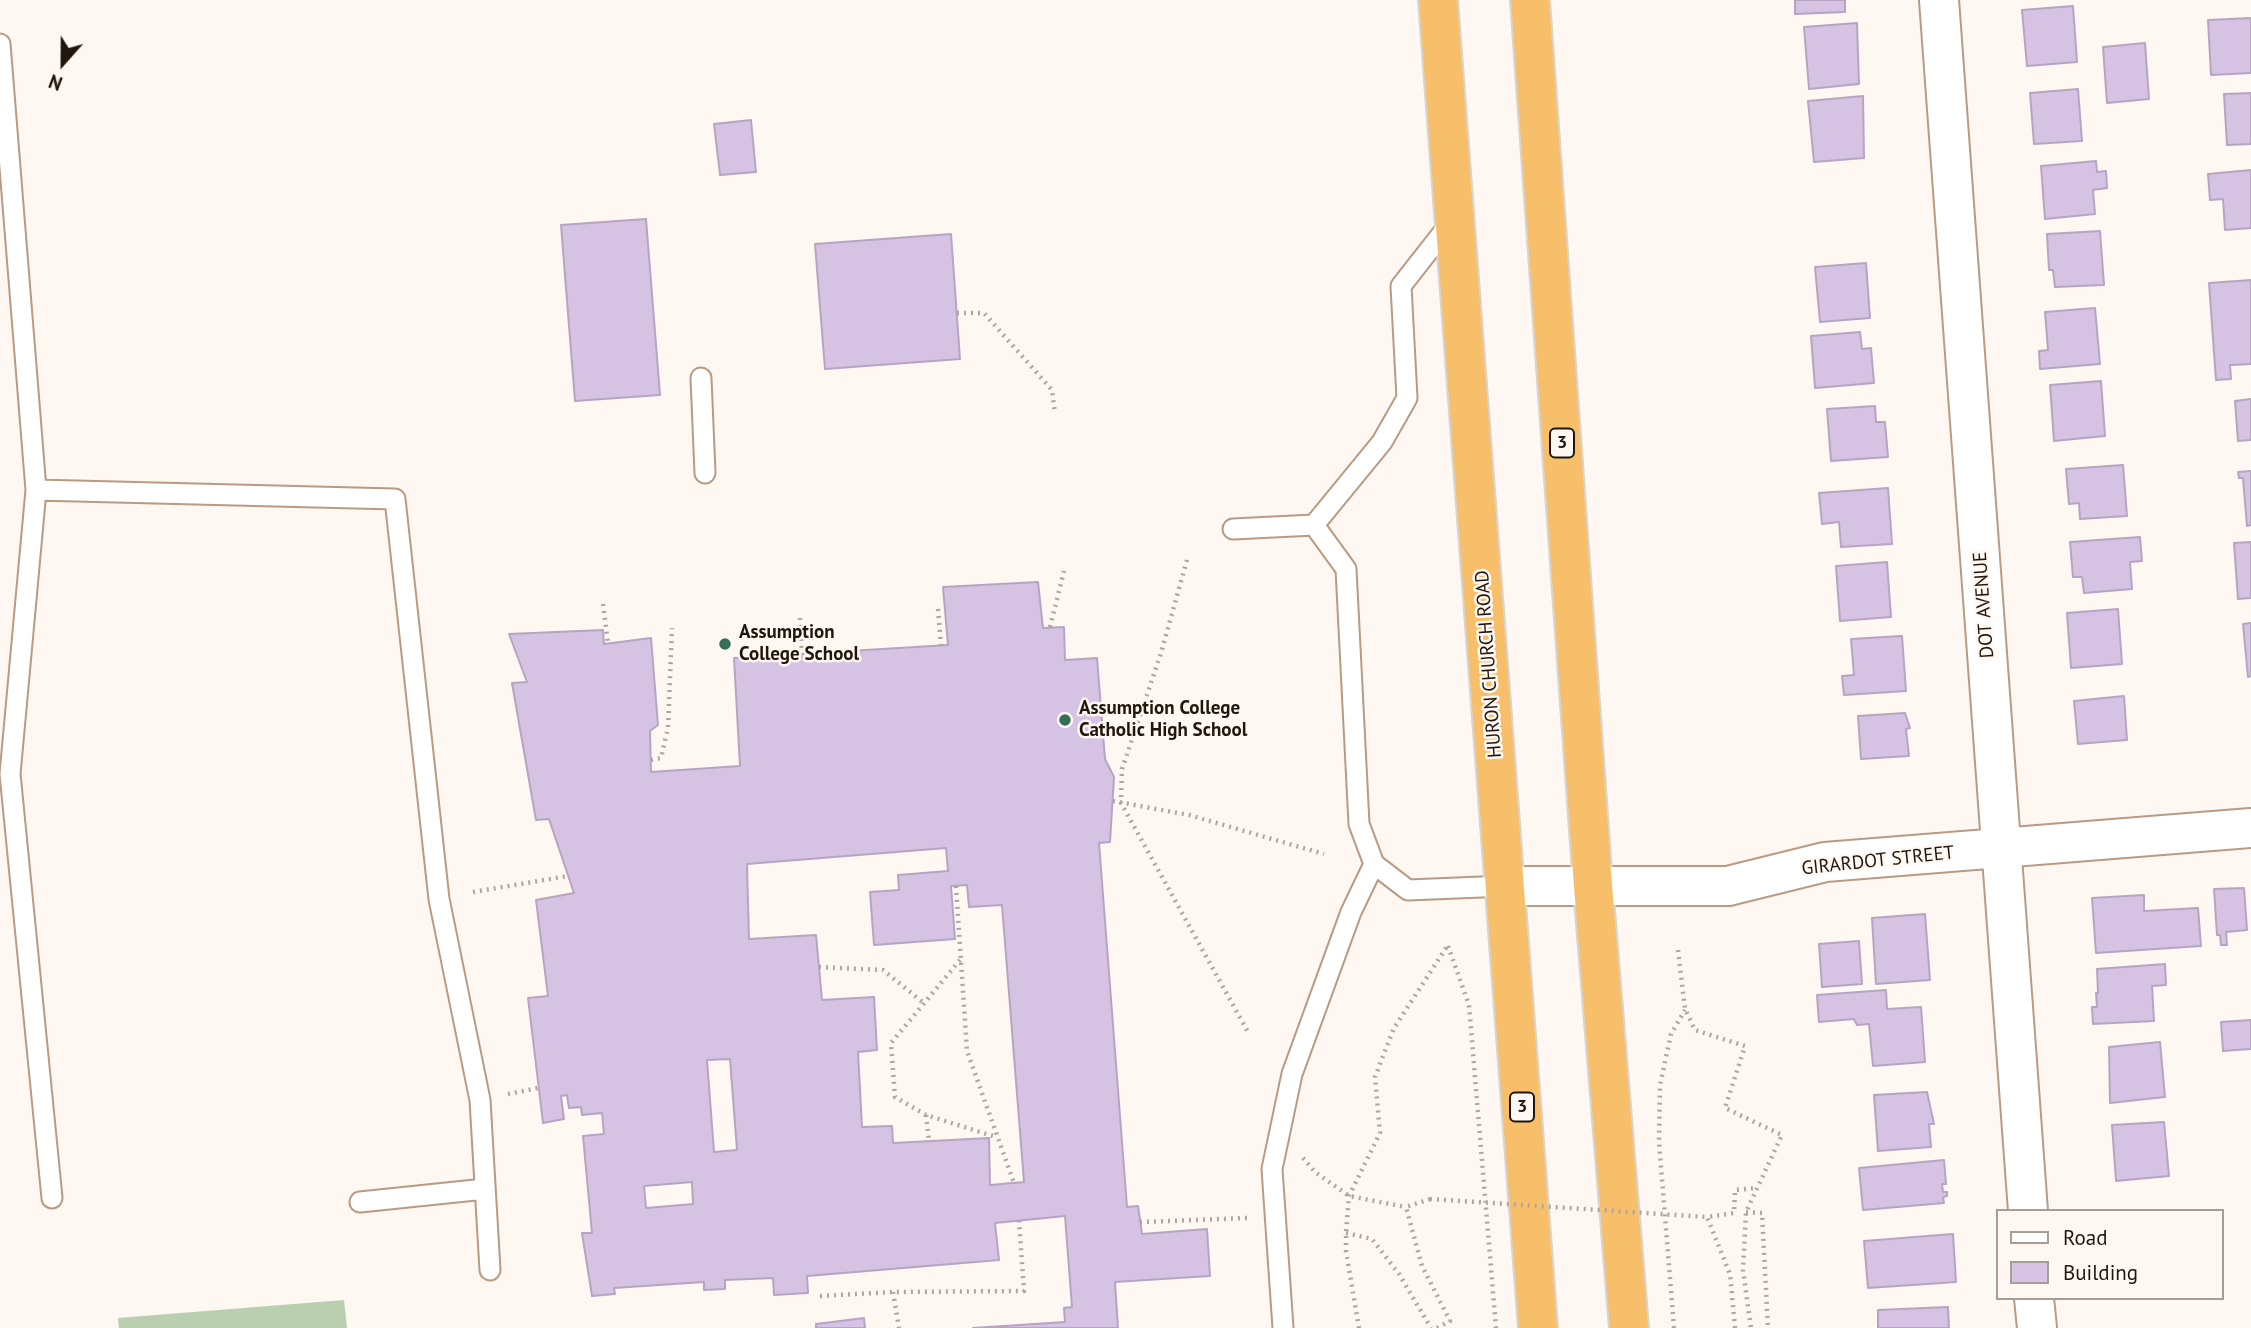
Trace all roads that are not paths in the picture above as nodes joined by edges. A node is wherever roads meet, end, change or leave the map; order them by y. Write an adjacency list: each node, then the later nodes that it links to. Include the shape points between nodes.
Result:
1 (1438, 0): 5 (highway, HURON CHURCH ROAD / 3)
2 (1530, 0): 15 (highway, 3)
3 (1939, 0): 12 (street, DOT AVENUE)
4 (0, 44): 8 (lane)
5 (1454, 218): 9 (lane, via 1401,286 1407,398 1382,442); 14 (highway, HURON CHURCH ROAD / 3)
6 (701, 377): 7 (lane)
7 (705, 473)
8 (36, 490): 16 (lane, via 395,499 439,899 480,1100); 17 (lane, via 10,774)
9 (1314, 525): 10 (lane); 13 (lane, via 1346,569 1359,824)
10 (1233, 529)
11 (2251, 828): 12 (street, GIRARDOT STREET)
12 (2003, 848): 15 (street, GIRARDOT STREET, via 1825,862 1728,886); 19 (street, DOT AVENUE)
13 (1374, 864): 14 (lane, via 1408,890); 22 (lane, via 1351,912 1292,1074 1272,1168)
14 (1506, 886): 15 (street, GIRARDOT STREET); 23 (highway, HURON CHURCH ROAD / 3)
15 (1593, 886): 24 (highway, 3)
16 (485, 1189): 18 (lane); 20 (lane)
17 (52, 1198)
18 (360, 1202)
19 (2028, 1209)
20 (490, 1270)
21 (2035, 1300): 25 (street)
22 (1283, 1328)
23 (1538, 1328)
24 (1629, 1328)
25 (2037, 1328)

